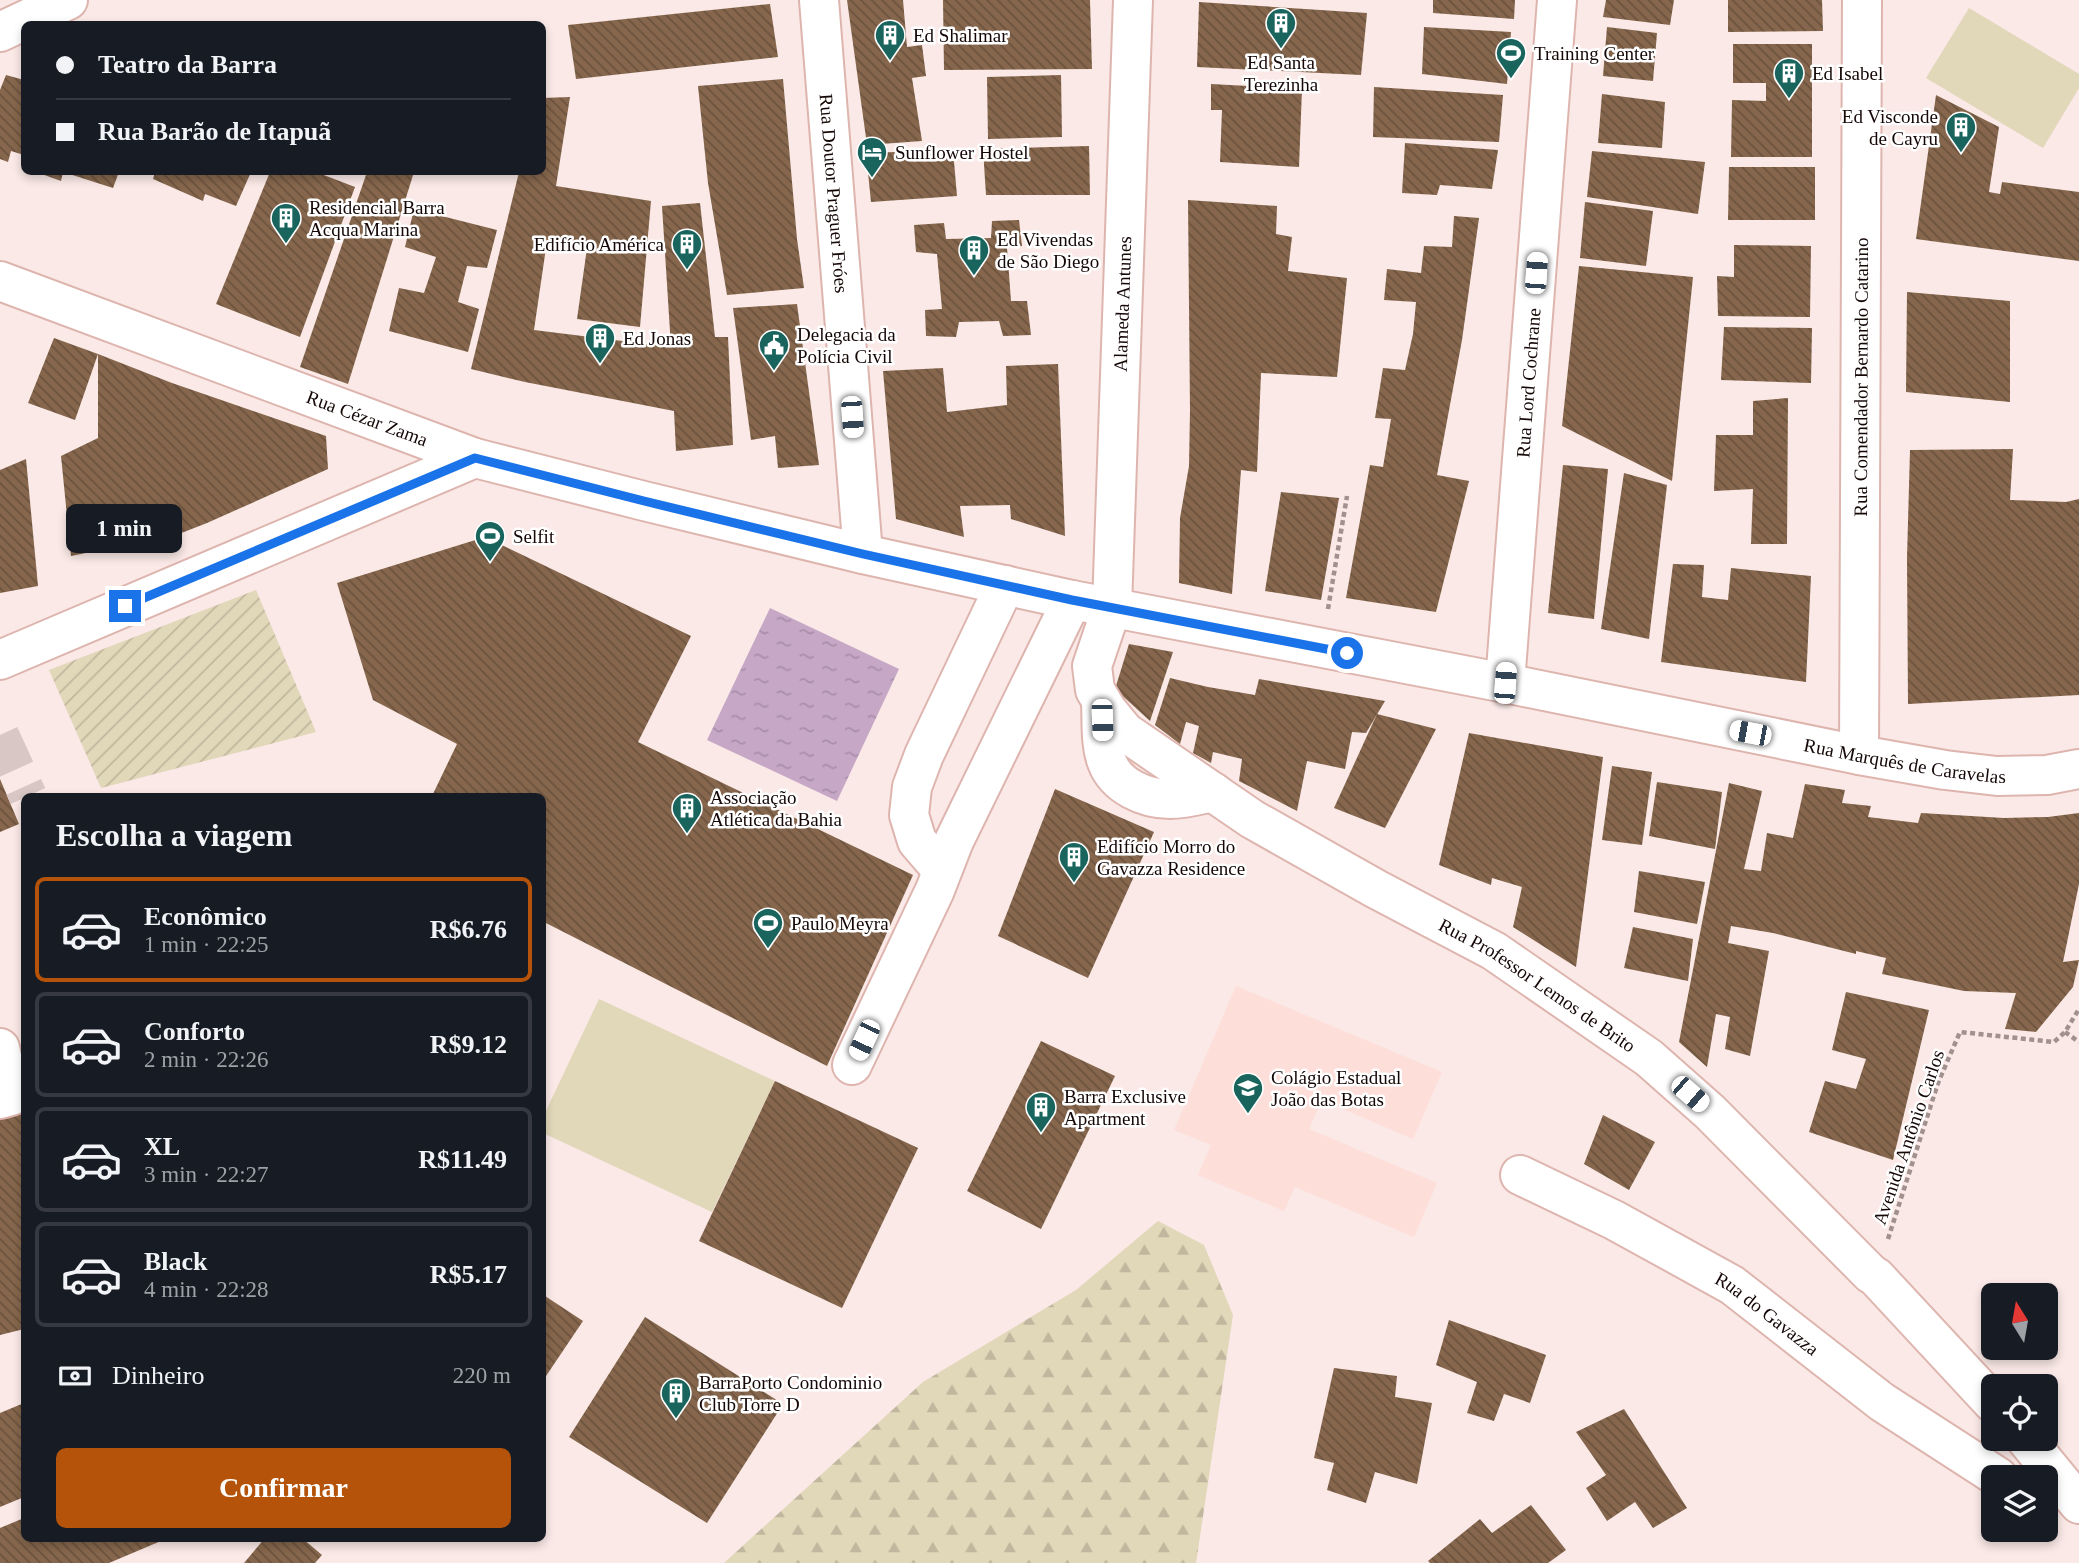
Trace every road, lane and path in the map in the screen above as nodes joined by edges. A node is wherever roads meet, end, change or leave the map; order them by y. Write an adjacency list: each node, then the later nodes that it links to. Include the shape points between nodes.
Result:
1 (68, 0): 6 (street)
2 (820, 0): 12 (street, Rua Doutor Praguer Fróes)
3 (1133, 0): 15 (street, Alameda Antunes)
4 (1557, 0): 18 (street, Rua Lord Cochrane)
5 (1862, 0): 19 (street, Rua Comendador Bernardo Catarino)
6 (23, 21)
7 (21, 22): 8 (street)
8 (0, 32)
9 (0, 281): 10 (street, Rua Cézar Zama)
10 (475, 458): 12 (street, Rua Cézar Zama); 17 (street)
11 (1347, 496): 16 (path)
12 (863, 554): 13 (street, Rua Cézar Zama)
13 (1005, 585): 14 (street, Rua Cézar Zama); 21 (street, via 912,787 909,815 916,841)
14 (1072, 600): 15 (street, Rua Cézar Zama); 21 (street)
15 (1112, 607): 16 (street, Rua Marquês de Caravelas); 29 (street, Rua Professor Lemos de Brito, via 1093,666 1095,690 1125,732 1264,825 1493,951 1649,1058)
16 (1321, 648): 18 (street, Rua Marquês de Caravelas)
17 (0, 660)
18 (1505, 683): 19 (street, Rua Marquês de Caravelas)
19 (1859, 755): 20 (street, Rua Marquês de Caravelas, via 1997,776)
20 (2079, 769)
21 (942, 870): 26 (street)
22 (2079, 1009): 23 (path)
23 (2065, 1032): 24 (path); 29 (path, Avenida Antônio Carlos, via 2054,1042 1960,1032 1938,1083)
24 (2079, 1042)
25 (0, 1048): 27 (street, via 11,1096)
26 (852, 1065)
27 (0, 1099)
28 (1520, 1175): 32 (street, Rua do Gavazza, via 1732,1285 1882,1402)
29 (1876, 1277): 30 (street, Rua Professor Lemos de Brito)
30 (1981, 1390)
31 (2036, 1451): 33 (street)
32 (1981, 1466)
33 (2079, 1504)
34 (2058, 1513): 35 (street)
35 (2079, 1525)

